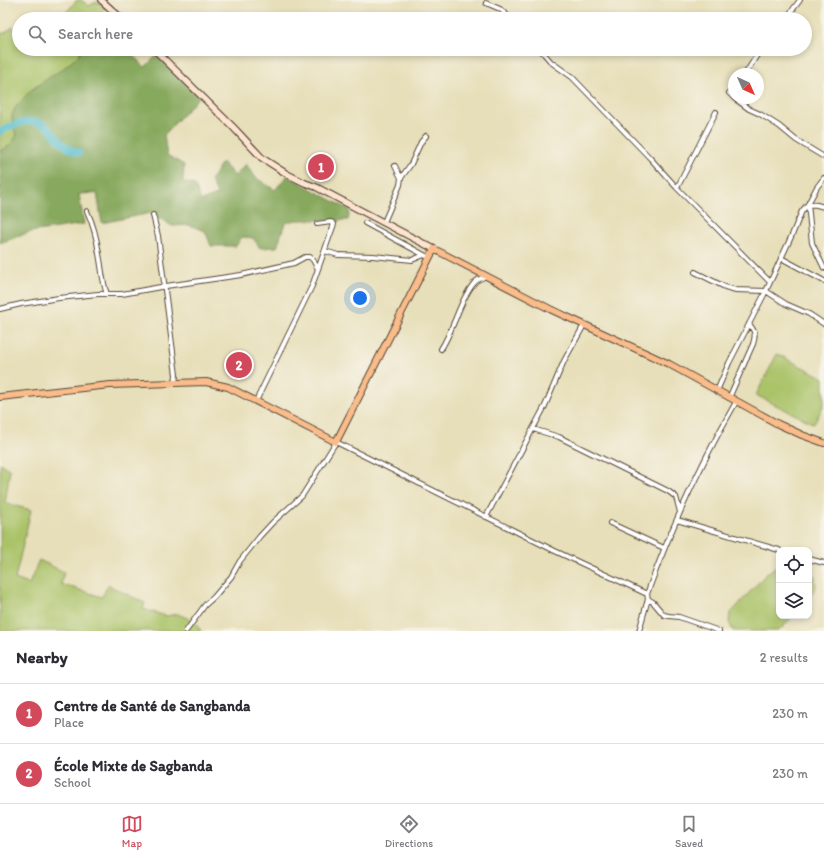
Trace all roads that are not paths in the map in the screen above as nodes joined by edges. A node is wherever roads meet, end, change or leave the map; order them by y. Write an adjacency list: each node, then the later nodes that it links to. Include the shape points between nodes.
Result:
1 (101, 0): 4 (street)
2 (800, 0): 6 (street)
3 (486, 2): 5 (street)
4 (114, 12)
5 (502, 12)
6 (791, 12)
7 (161, 56): 23 (street, via 262,158 287,174)
8 (546, 56): 18 (street, via 572,77)
9 (757, 56): 10 (street)
10 (749, 68)
11 (742, 104): 14 (street)
12 (716, 112): 18 (street)
13 (426, 136): 16 (street)
14 (824, 157)
15 (395, 166): 16 (street)
16 (401, 178): 23 (street)
17 (824, 178): 19 (street)
18 (677, 188): 34 (street)
19 (808, 204): 20 (street); 29 (street, via 802,211); 30 (street, via 812,242)
20 (824, 207)
21 (86, 211): 38 (street, via 92,225 104,287)
22 (153, 215): 36 (street)
23 (384, 222): 26 (street)
24 (365, 223): 28 (street)
25 (317, 224): 27 (street, via 334,224)
26 (434, 249): 28 (main road); 33 (main road)
27 (325, 251): 28 (street, via 338,255 412,260); 31 (street)
28 (427, 256): 51 (main road)
29 (781, 258): 34 (street); 35 (street)
30 (824, 268)
31 (318, 269): 36 (street, via 313,260 305,257 294,263 258,272); 48 (street)
32 (695, 272): 37 (street, via 736,290)
33 (486, 276): 42 (main road); 43 (street, via 472,287)
34 (770, 282): 37 (street)
35 (824, 282)
36 (166, 286): 38 (street); 44 (street)
37 (766, 291): 40 (street); 41 (street)
38 (108, 294): 39 (street, via 59,298)
39 (0, 308)
40 (749, 324): 45 (street); 47 (street, via 754,330 754,344)
41 (824, 324)
42 (584, 325): 45 (main road, via 669,364); 50 (street, via 564,361)
43 (441, 349)
44 (175, 384): 46 (main road, via 110,385); 48 (main road, via 218,384)
45 (717, 391): 47 (main road)
46 (0, 397)
47 (729, 398): 49 (main road)
48 (256, 401): 51 (main road)
49 (736, 402): 52 (main road, via 778,424); 53 (street)
50 (533, 429): 53 (street, via 559,437 668,491 676,498); 54 (street)
51 (336, 442): 54 (street); 63 (street, via 302,496 260,536)
52 (824, 443)
53 (680, 512): 55 (street)
54 (486, 517): 61 (street)
55 (677, 520): 57 (street); 58 (street)
56 (610, 523): 57 (street)
57 (664, 548): 61 (street)
58 (776, 549)
59 (812, 560): 60 (street)
60 (824, 563)
61 (647, 594): 62 (street)
62 (648, 599): 64 (street); 65 (street, via 664,615 679,617)
63 (186, 631)
64 (638, 631)
65 (719, 631)

